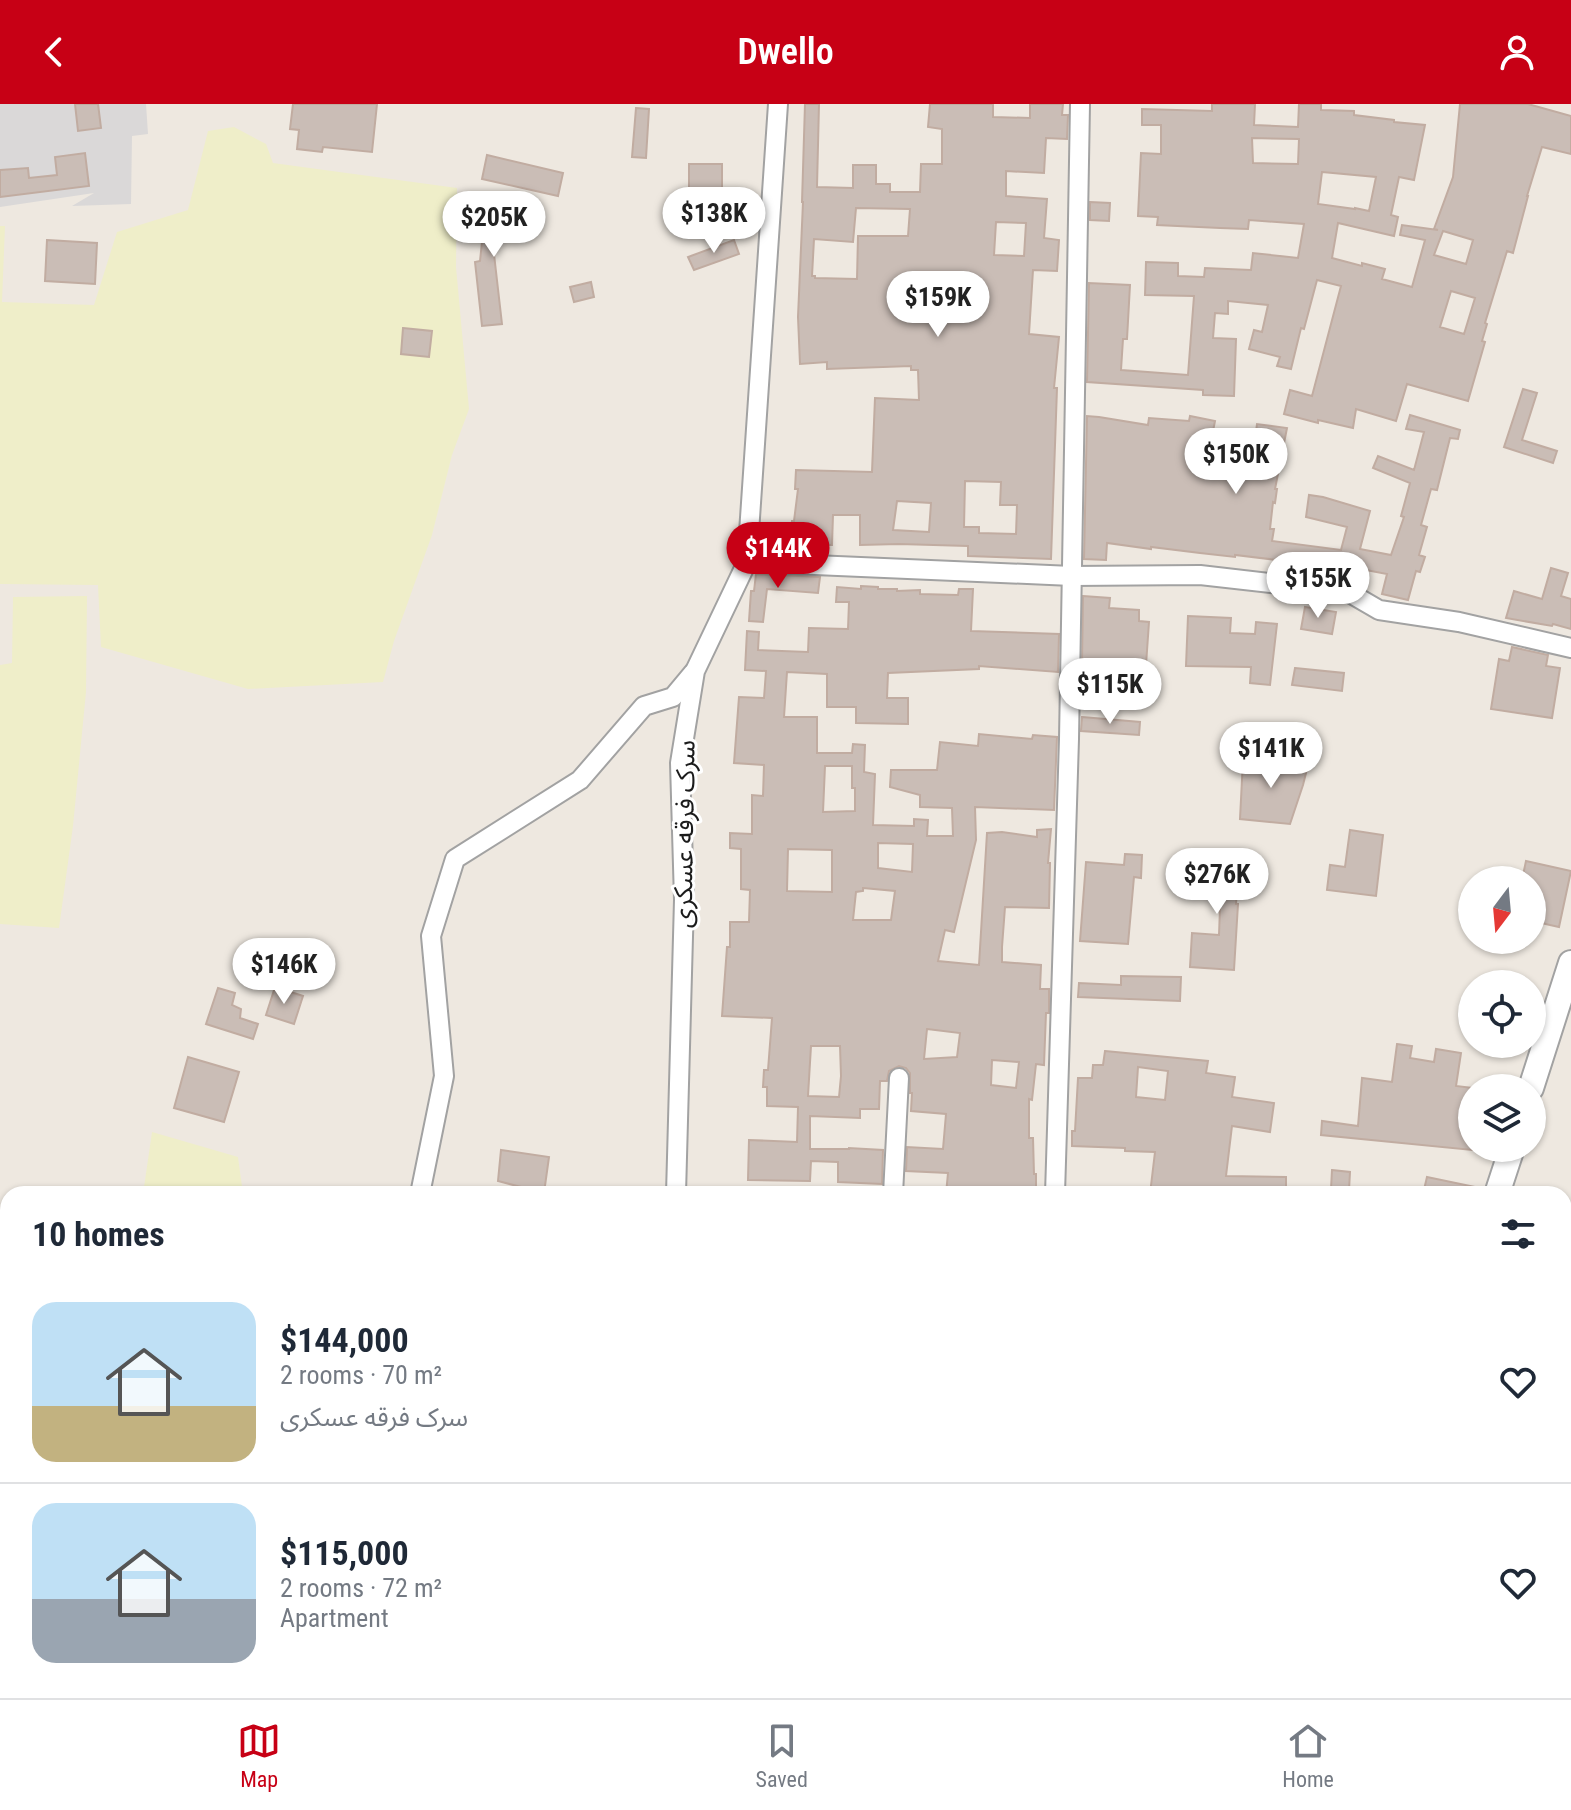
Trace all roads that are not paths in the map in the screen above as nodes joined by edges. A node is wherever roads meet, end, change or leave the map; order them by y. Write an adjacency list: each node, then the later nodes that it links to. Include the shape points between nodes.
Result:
1 (778, 104): 3 (street, سرک فرقه عسکری)
2 (1080, 104): 4 (street)
3 (747, 562): 4 (street); 6 (street, سرک فرقه عسکری)
4 (1072, 576): 5 (street, via 1200,575 1348,592 1379,610); 14 (street)
5 (1571, 648)
6 (695, 671): 11 (street, via 673,697 644,706 580,780 455,859 431,936 444,1076); 12 (street, سرک فرقه عسکری, via 680,763 684,900)
7 (1571, 963): 8 (street)
8 (1535, 1074)
9 (899, 1078): 13 (street)
10 (1507, 1162): 15 (street)
11 (422, 1186)
12 (676, 1186)
13 (893, 1186)
14 (1055, 1186)
15 (1500, 1186)

